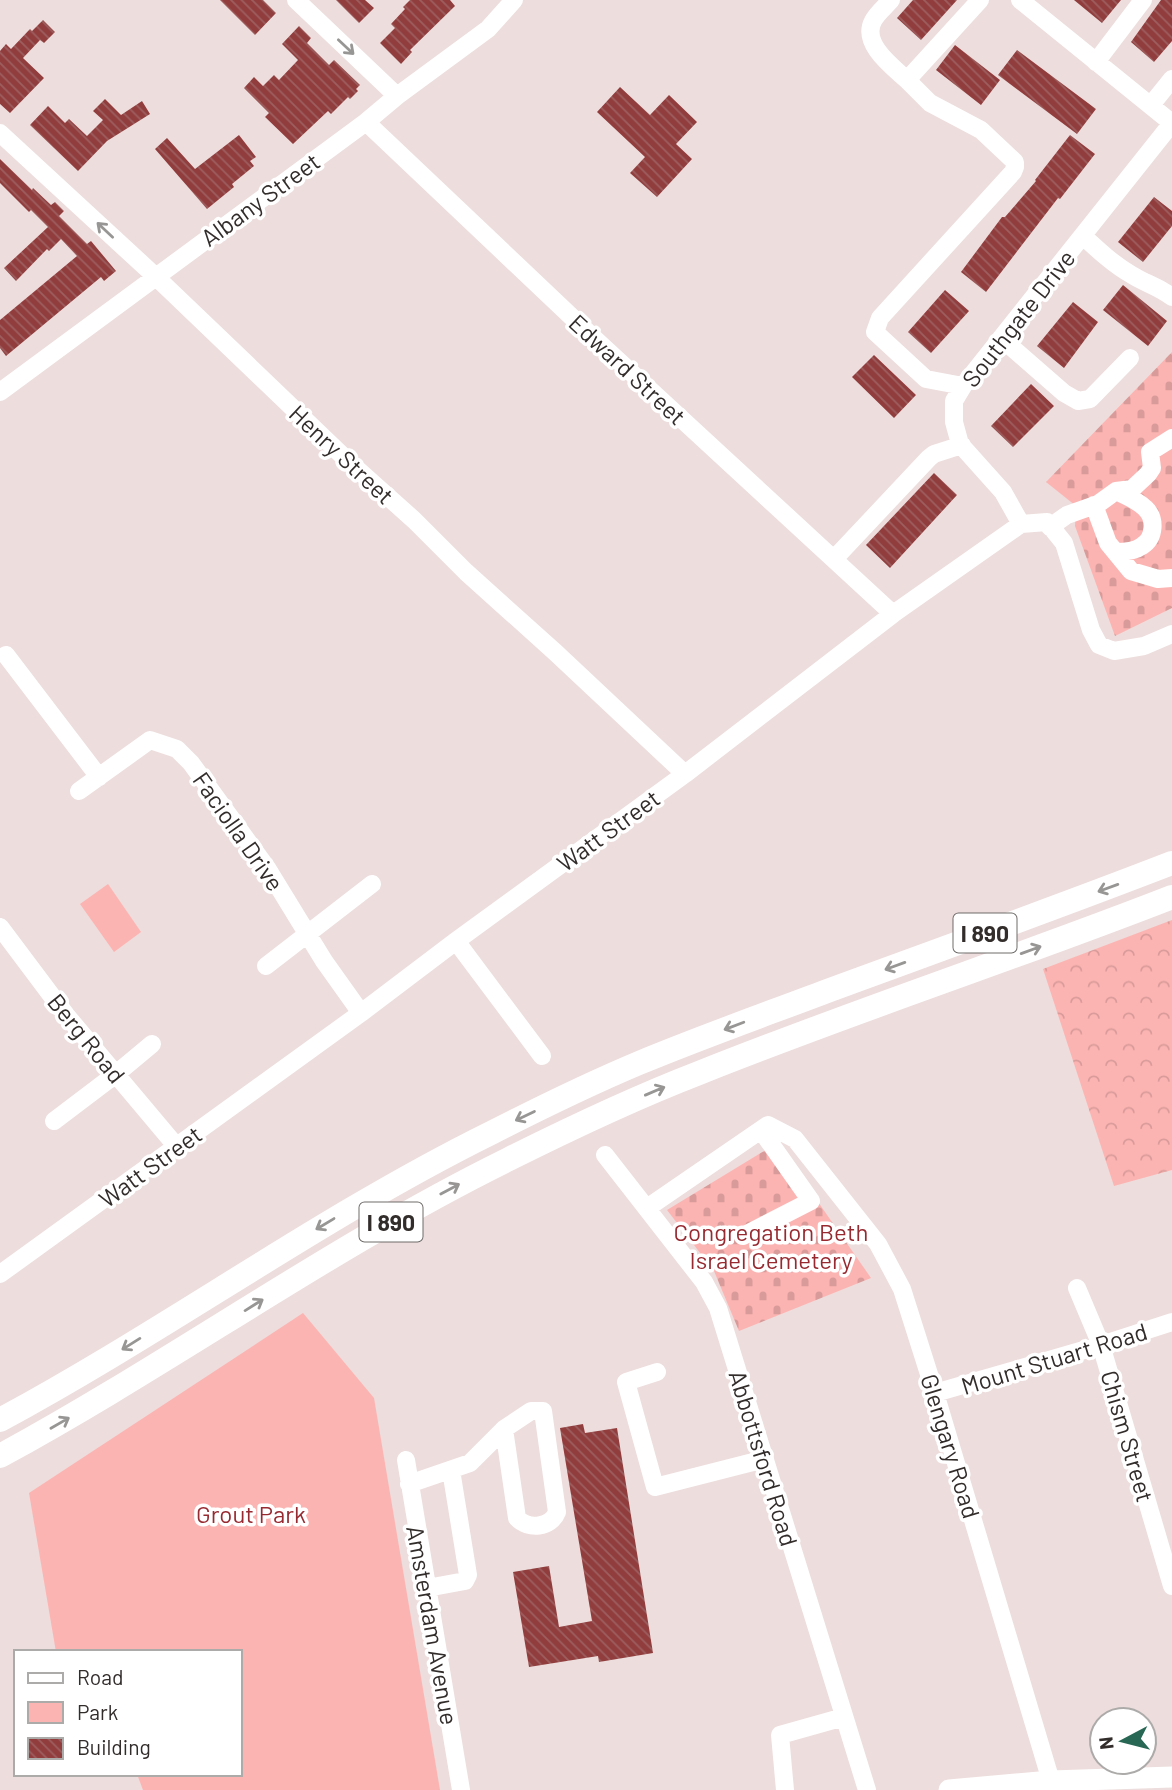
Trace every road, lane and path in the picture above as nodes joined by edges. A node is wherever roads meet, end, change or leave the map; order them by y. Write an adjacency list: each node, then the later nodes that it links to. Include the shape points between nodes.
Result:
1 (296, 0): 10 (street, one-way to 10)
2 (514, 0): 10 (street, Albany Street, via 488,29)
3 (891, 0): 9 (street, via 871,24 870,34 884,58)
4 (980, 0): 9 (street)
5 (1020, 0): 7 (street)
6 (1143, 0): 7 (street)
7 (1096, 62): 11 (street)
8 (1172, 79): 11 (street)
9 (907, 80): 20 (street, via 929,103 981,130 1015,167 880,318 875,332 926,379)
10 (397, 96): 12 (street, Albany Street)
11 (1151, 105): 13 (street)
12 (366, 122): 16 (street, Albany Street); 29 (street, Edward Street)
13 (1172, 123): 15 (street, Southgate Drive)
14 (0, 133): 16 (street, Henry Street, one-way to 14)
15 (1083, 236): 17 (street, via 1134,277); 18 (street, Southgate Drive)
16 (155, 276): 21 (street, Albany Street); 34 (street, Henry Street)
17 (1172, 297)
18 (1001, 338): 19 (street, via 1079,401 1090,399); 20 (street, Southgate Drive)
19 (1130, 358)
20 (963, 386): 23 (street, Southgate Drive, via 954,401 954,422)
21 (0, 392)
22 (1172, 438): 24 (street, via 1150,452 1148,474 1132,489)
23 (962, 445): 26 (street, Southgate Drive, via 1003,492); 29 (street, via 929,458)
24 (1116, 491): 25 (street); 28 (street, via 1148,509 1153,523 1151,537 1142,547)
25 (1094, 505): 27 (street); 28 (street, via 1108,544)
26 (1021, 524): 27 (street, via 1047,523); 31 (street, Watt Street)
27 (1050, 527): 32 (street, via 1064,543 1099,645 1114,651 1144,646)
28 (1116, 552): 30 (street, via 1131,571)
29 (834, 559): 31 (street, Edward Street)
30 (1172, 578)
31 (893, 614): 34 (street, Watt Street)
32 (1172, 634)
33 (6, 655): 35 (street)
34 (685, 774): 42 (street, Watt Street)
35 (99, 777): 36 (street, Faciolla Drive); 41 (street, Faciolla Drive, via 150,740 177,749 267,868)
36 (79, 792)
37 (1172, 863): 60 (highway, I 890, one-way to 60, via 702,1038 589,1085 395,1183)
38 (372, 884): 41 (street)
39 (1172, 897): 62 (highway, I 890, one-way to 39, via 399,1217 565,1131 700,1072)
40 (0, 927): 47 (street, Berg Road)
41 (308, 934): 43 (street); 44 (street, Faciolla Drive)
42 (456, 941): 44 (street, Watt Street); 46 (street)
43 (266, 966)
44 (361, 1013): 50 (street, Watt Street)
45 (152, 1044): 47 (street)
46 (542, 1056)
47 (116, 1074): 48 (street); 50 (street, Berg Road)
48 (54, 1121)
49 (761, 1130): 52 (street); 53 (street, via 811,1201); 59 (street, Glengary Road, via 768,1125 795,1139 878,1244 902,1289)
50 (177, 1147): 54 (street, Watt Street)
51 (605, 1154): 52 (street, Abbottsford Road)
52 (647, 1208): 63 (street, Abbottsford Road, via 704,1282 718,1308)
53 (743, 1236)
54 (0, 1274)
55 (1077, 1288): 57 (street, Chism Street)
56 (1172, 1322): 57 (street, Mount Stuart Road)
57 (1101, 1345): 59 (street, Mount Stuart Road); 67 (street, Chism Street)
58 (657, 1372): 63 (street, via 626,1382 655,1487)
59 (935, 1393): 70 (street, Glengary Road)
60 (0, 1420)
61 (504, 1429): 61 (street, via 531,1411 543,1411 557,1512 549,1523 529,1526 517,1518); 65 (street, via 470,1463)
62 (0, 1456)
63 (765, 1459): 69 (street, Abbottsford Road)
64 (405, 1460): 66 (street, Amsterdam Avenue)
65 (451, 1470): 66 (street); 68 (street, via 468,1575 465,1581)
66 (409, 1483): 68 (street, Amsterdam Avenue)
67 (1172, 1586)
68 (427, 1588): 74 (street, Amsterdam Avenue)
69 (844, 1717): 75 (street, via 780,1735); 76 (street, Abbottsford Road)
70 (1051, 1781): 72 (main road); 73 (main road)
71 (1162, 1781): 72 (main road)
72 (1077, 1785)
73 (972, 1789): 77 (main road)
74 (461, 1790)
75 (785, 1790)
76 (867, 1790)
77 (950, 1790)

